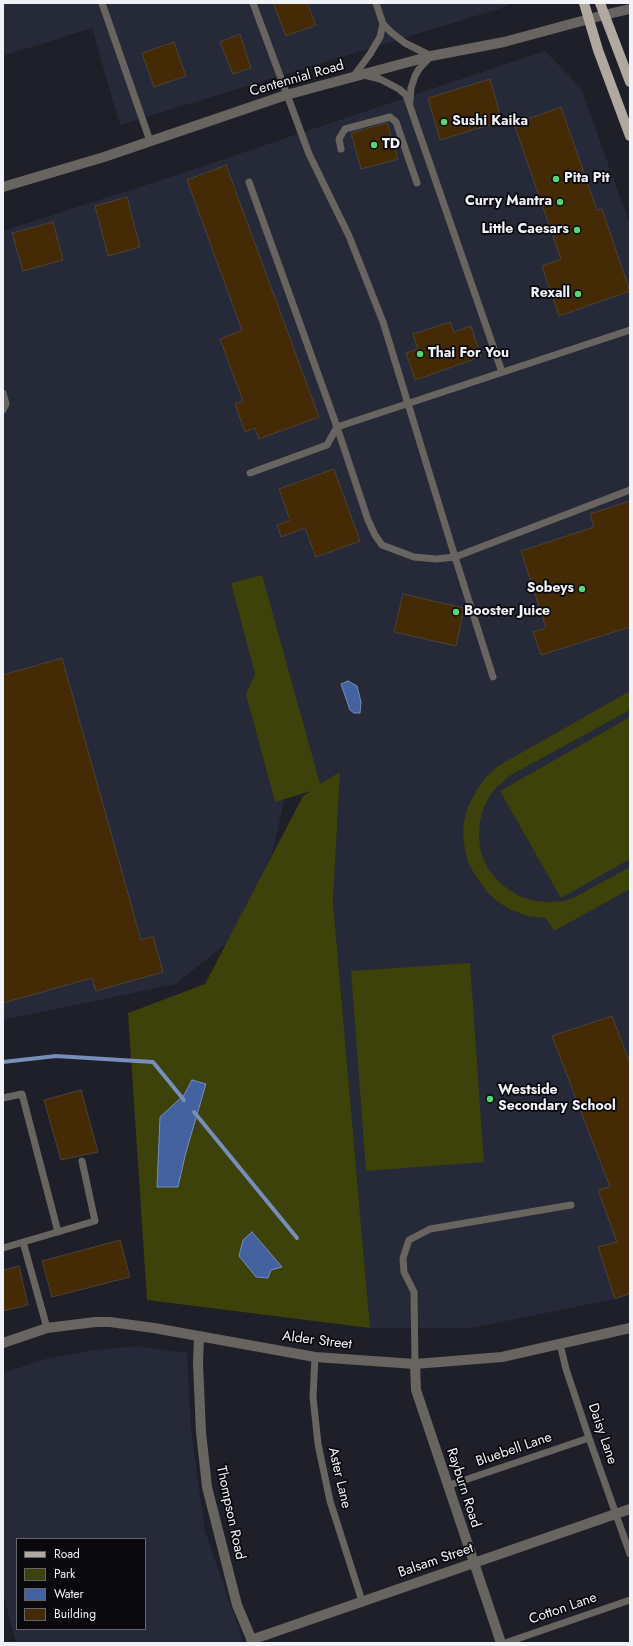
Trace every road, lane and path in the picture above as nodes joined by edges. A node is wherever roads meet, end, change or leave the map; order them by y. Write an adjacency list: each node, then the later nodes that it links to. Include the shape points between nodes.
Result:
1 (102, 3): 16 (lane)
2 (253, 3): 13 (lane)
3 (376, 3): 9 (lane)
4 (584, 3): 8 (main road)
5 (600, 3): 7 (main road)
6 (630, 9): 7 (street, Centennial Road)
7 (604, 15): 8 (street, Centennial Road); 12 (main road)
8 (589, 19): 10 (street, Centennial Road, via 504,42); 15 (main road)
9 (383, 24): 10 (lane, via 405,43); 11 (lane, via 380,37)
10 (431, 56): 11 (street, Centennial Road); 14 (lane, via 415,76)
11 (358, 76): 13 (street, Centennial Road); 14 (lane, via 380,79 399,89 406,95)
12 (630, 82)
13 (286, 95): 16 (street, Centennial Road); 24 (lane, via 309,154 349,236 384,322)
14 (409, 105): 22 (lane)
15 (630, 136)
16 (150, 141): 20 (street, Centennial Road)
17 (341, 149): 19 (lane, via 339,139 345,130 390,117 396,122)
18 (249, 182): 26 (lane)
19 (418, 183)
20 (3, 187)
21 (630, 330): 22 (lane)
22 (502, 372): 24 (lane)
23 (3, 392): 25 (lane, via 6,404)
24 (408, 404): 26 (lane); 29 (lane)
25 (3, 410)
26 (337, 427): 27 (lane, via 326,445); 29 (lane, via 368,520 382,545 414,556 436,559)
27 (250, 473)
28 (630, 490): 29 (lane)
29 (455, 557): 30 (lane)
30 (493, 677)
31 (3, 1098): 34 (lane, via 22,1094)
32 (82, 1161): 34 (lane, via 95,1221)
33 (571, 1205): 43 (lane, via 430,1229 409,1240 403,1258 404,1272 414,1292)
34 (58, 1232): 35 (lane)
35 (23, 1242): 36 (lane); 37 (lane)
36 (3, 1248)
37 (47, 1328): 39 (street, Alder Street, via 110,1322); 40 (street, Alder Street)
38 (630, 1328): 41 (street, Alder Street)
39 (200, 1336): 42 (street, Alder Street); 52 (street, Thompson Road, via 198,1363 201,1432 207,1487 237,1605)
40 (3, 1343)
41 (560, 1344): 43 (street, Alder Street, via 502,1357); 44 (lane, Daisy Lane)
42 (316, 1357): 43 (street, Alder Street); 51 (lane, Aster Lane, via 313,1397 318,1444 330,1501)
43 (415, 1364): 45 (street, Rayburn Road, via 416,1390)
44 (589, 1438): 45 (lane, Bluebell Lane); 47 (lane, Daisy Lane)
45 (447, 1486): 49 (street, Rayburn Road)
46 (630, 1509): 47 (street, Balsam Street)
47 (617, 1513): 48 (lane, Daisy Lane); 49 (street, Balsam Street)
48 (630, 1554)
49 (473, 1563): 51 (street, Balsam Street); 53 (street, Rayburn Road)
50 (630, 1600): 54 (lane, Cotton Lane)
51 (362, 1601): 52 (street, Balsam Street)
52 (252, 1641)
53 (501, 1643)
54 (505, 1643)

